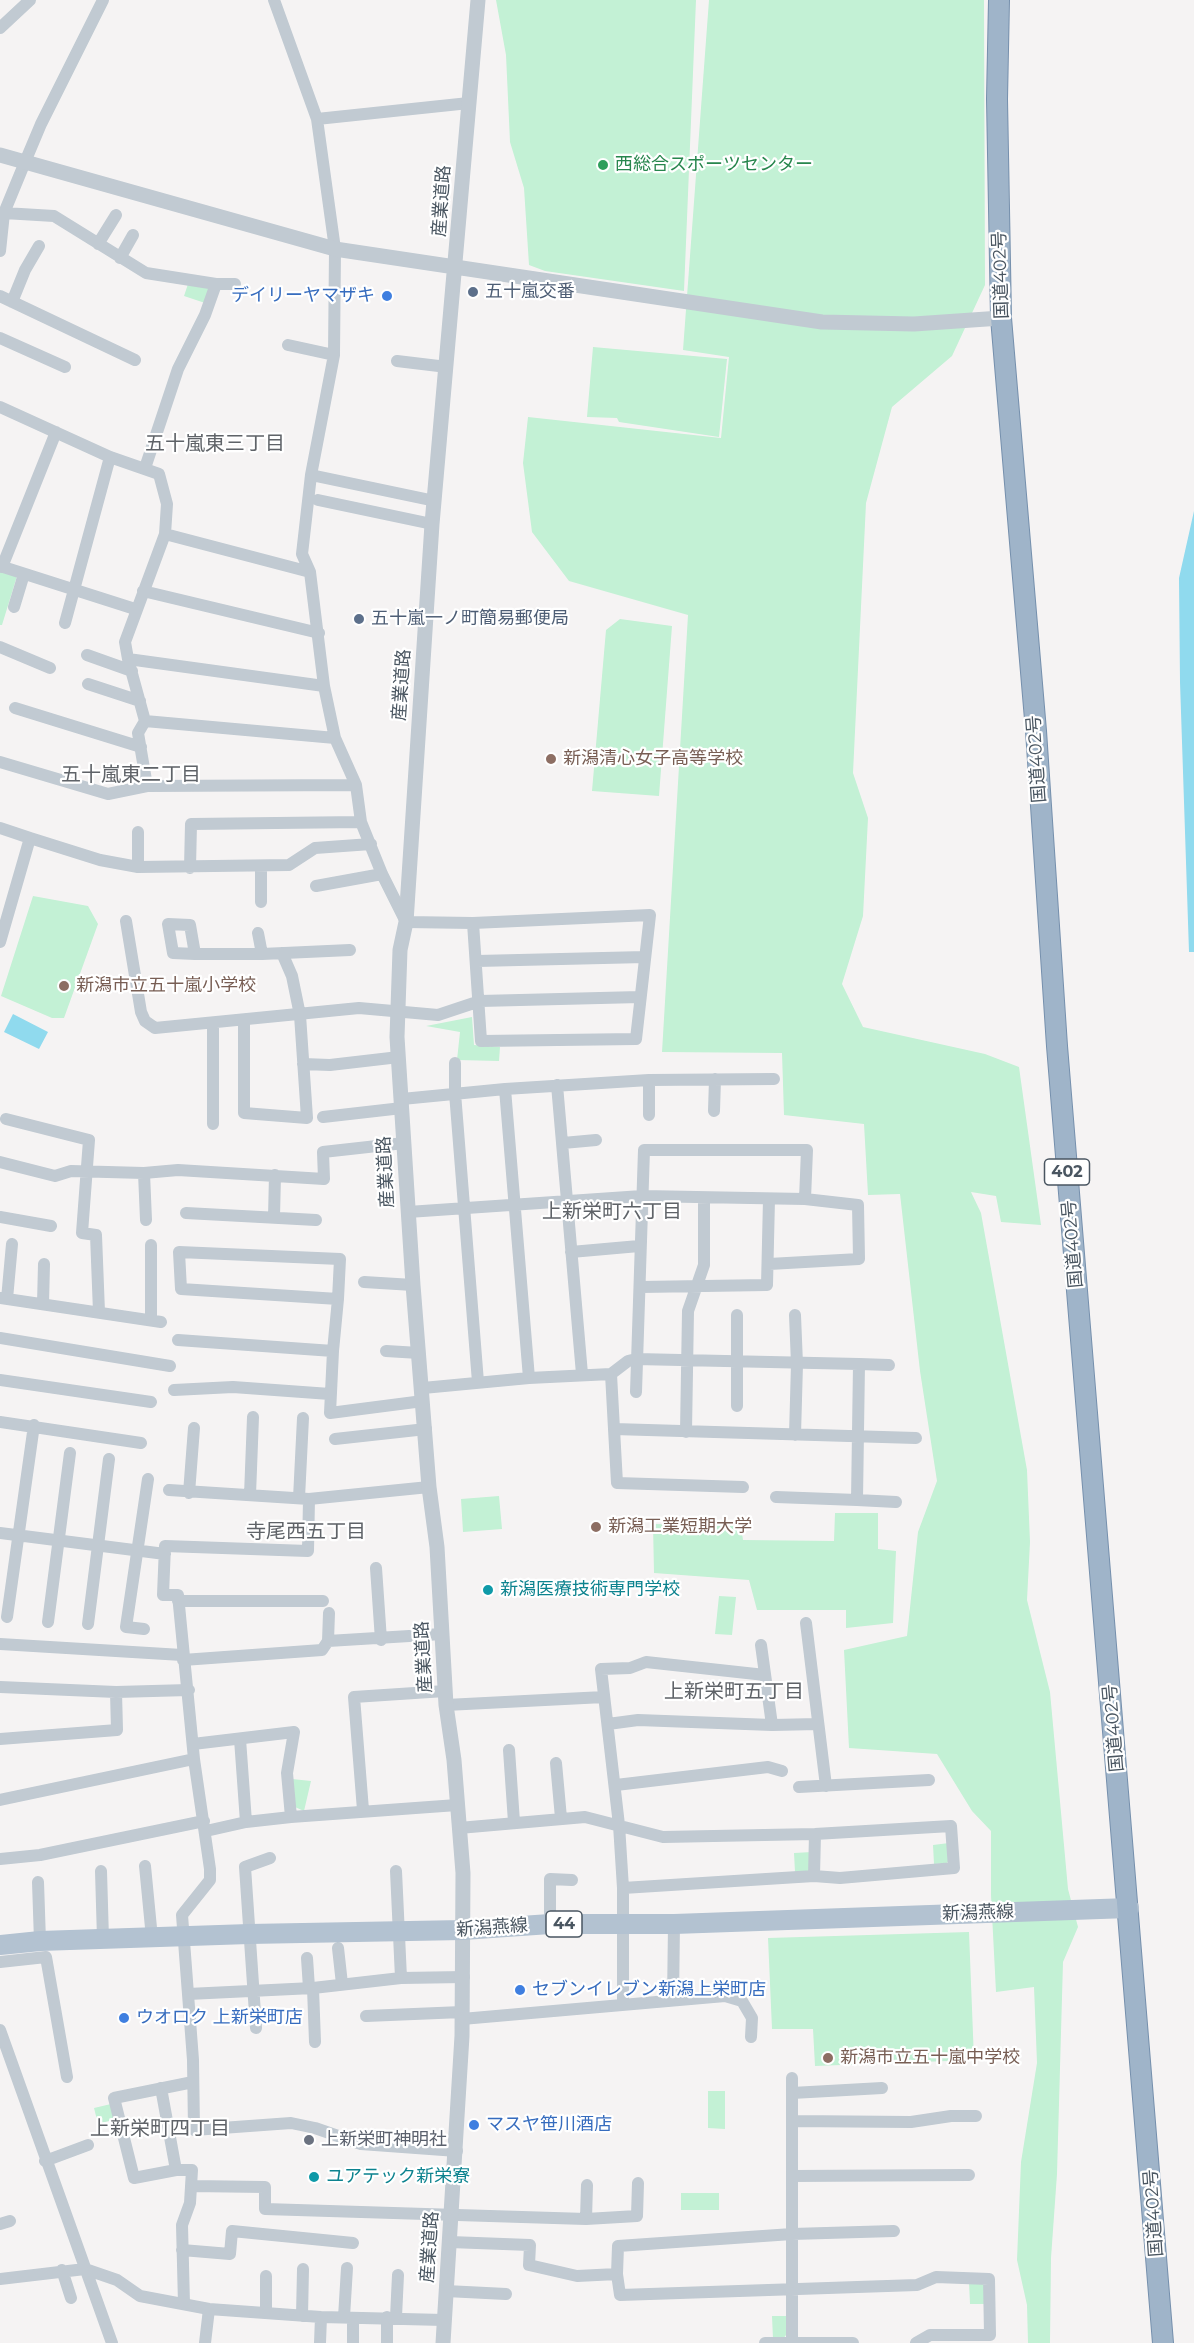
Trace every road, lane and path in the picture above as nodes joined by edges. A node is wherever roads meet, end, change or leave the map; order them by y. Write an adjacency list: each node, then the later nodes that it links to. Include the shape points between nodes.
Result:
1 (30, 0): 6 (street)
2 (103, 0): 10 (street)
3 (274, 0): 8 (street)
4 (478, 0): 7 (street, 産業道路)
5 (999, 0): 24 (highway, 国道402号 / 402)
6 (0, 28)
7 (469, 103): 8 (street); 19 (street, 産業道路)
8 (317, 119): 16 (street)
9 (0, 155): 10 (street)
10 (26, 162): 11 (street); 16 (street)
11 (4, 213): 14 (street, via 54,216); 17 (street)
12 (116, 215): 14 (street)
13 (133, 236): 18 (street)
14 (98, 244): 18 (street)
15 (39, 246): 23 (street)
16 (334, 249): 19 (street); 27 (street)
17 (0, 251)
18 (120, 258): 20 (street, via 146,273)
19 (456, 267): 24 (street, via 822,322 914,324); 31 (street, 産業道路)
20 (216, 284): 21 (street); 35 (street, via 178,369)
21 (235, 284)
22 (0, 296): 23 (street)
23 (12, 302): 28 (street)
24 (1001, 318): 253 (highway, 国道402号 / 402)
25 (0, 338): 30 (street)
26 (288, 345): 27 (street)
27 (334, 355): 36 (street)
28 (135, 360)
29 (397, 361): 31 (street)
30 (64, 367)
31 (447, 367): 38 (street, 産業道路)
32 (0, 406): 33 (street)
33 (56, 432): 34 (street); 41 (street)
34 (110, 457): 35 (street); 44 (street)
35 (145, 468): 40 (street, via 159,474 165,491)
36 (311, 475): 38 (street); 42 (street, via 302,554)
37 (318, 500): 39 (street)
38 (435, 501): 39 (street, 産業道路)
39 (432, 524): 76 (street, 産業道路)
40 (165, 534): 42 (street); 45 (street)
41 (1, 566): 43 (street)
42 (310, 572): 49 (street)
43 (24, 574): 44 (street); 46 (street)
44 (74, 590): 47 (street); 48 (street)
45 (143, 591): 47 (street); 49 (street)
46 (14, 608)
47 (135, 609): 52 (street, via 125,642)
48 (65, 623)
49 (319, 633): 55 (street)
50 (0, 647): 53 (street)
51 (87, 655): 52 (street)
52 (130, 665): 55 (street); 56 (street)
53 (50, 668)
54 (88, 684): 56 (street)
55 (324, 686): 59 (street)
56 (140, 701): 58 (street)
57 (15, 708): 60 (street)
58 (145, 721): 59 (street); 60 (street, via 138,733)
59 (335, 738): 62 (street)
60 (141, 747): 63 (street)
61 (0, 762): 63 (street, via 108,794)
62 (356, 785): 63 (street); 64 (street)
63 (147, 786)
64 (362, 822): 68 (street); 71 (street, via 191,824)
65 (0, 828): 67 (street)
66 (138, 832): 69 (street)
67 (30, 838): 69 (street, via 100,860); 79 (street)
68 (371, 844): 70 (street, via 315,848 289,866); 72 (street)
69 (138, 867): 71 (street)
70 (261, 867): 71 (street, via 232,864); 74 (street)
71 (190, 868)
72 (382, 874): 73 (street); 76 (street)
73 (316, 886)
74 (261, 902)
75 (126, 921): 91 (street, via 141,1012 146,1021 155,1028)
76 (406, 922): 77 (street); 88 (street, 産業道路, via 400,950)
77 (473, 923): 84 (street, via 650,915); 85 (street)
78 (258, 933): 83 (street)
79 (0, 942)
80 (350, 950): 81 (street)
81 (282, 953): 83 (street); 89 (street, via 292,976)
82 (195, 954): 83 (street)
83 (262, 954)
84 (645, 957): 85 (street); 86 (street)
85 (477, 961): 87 (street)
86 (640, 997): 87 (street); 87 (street, via 636,1039 482,1041)
87 (480, 1000): 88 (street, via 438,1015)
88 (398, 1012): 89 (street, via 359,1008); 92 (street, 産業道路)
89 (300, 1014): 90 (street); 94 (street)
90 (244, 1021): 91 (street); 94 (street, via 244,1113 307,1118)
91 (213, 1024): 106 (street)
92 (399, 1057): 94 (street); 101 (street, 産業道路)
93 (455, 1063): 100 (street)
94 (303, 1064)
95 (715, 1079): 96 (street); 97 (street); 102 (street)
96 (774, 1079)
97 (650, 1080): 98 (street); 103 (street)
98 (557, 1085): 99 (street); 109 (street)
99 (505, 1089): 100 (street); 119 (street)
100 (455, 1093): 101 (street); 120 (street)
101 (402, 1104): 104 (street); 108 (street, 産業道路)
102 (714, 1111)
103 (649, 1115)
104 (323, 1117)
105 (6, 1119): 111 (street, via 89,1140)
106 (213, 1124)
107 (596, 1140): 109 (street)
108 (404, 1143): 113 (street, via 323,1152 324,1179); 121 (street, 産業道路)
109 (563, 1143): 116 (street)
110 (0, 1162): 111 (street, via 55,1176)
111 (88, 1173): 112 (street); 141 (street, via 82,1233 96,1235)
112 (144, 1173): 113 (street, via 178,1170); 125 (street)
113 (275, 1175): 124 (street)
114 (642, 1196): 115 (street); 116 (street); 118 (street, via 644,1150 807,1150); 130 (street)
115 (704, 1198): 117 (street); 136 (street, via 704,1265)
116 (568, 1199): 119 (street); 131 (street)
117 (769, 1199): 118 (street); 133 (street)
118 (805, 1199): 133 (street, via 858,1205 859,1260)
119 (514, 1204): 120 (street); 158 (street)
120 (464, 1209): 121 (street); 160 (street)
121 (408, 1212): 135 (street, 産業道路)
122 (186, 1214): 124 (street)
123 (0, 1217): 127 (street)
124 (274, 1217): 126 (street)
125 (146, 1220)
126 (316, 1220)
127 (51, 1226)
128 (12, 1244): 138 (street)
129 (151, 1245): 141 (street, via 156,1321)
130 (639, 1246): 131 (street); 137 (street)
131 (571, 1252): 156 (street)
132 (44, 1264): 140 (street)
133 (769, 1264): 136 (street, via 767,1285)
134 (364, 1282): 135 (street)
135 (413, 1285): 148 (street, 産業道路)
136 (697, 1286): 137 (street); 150 (street, via 688,1311)
137 (641, 1287): 149 (street)
138 (4, 1298): 140 (street)
139 (338, 1299): 139 (street, via 340,1259 179,1252 181,1289); 146 (street)
140 (43, 1304): 141 (street)
141 (99, 1312)
142 (737, 1315): 151 (street)
143 (795, 1315): 152 (street)
144 (0, 1338): 155 (street)
145 (178, 1340): 146 (street)
146 (333, 1351): 163 (street)
147 (386, 1351): 148 (street)
148 (419, 1353): 164 (street, 産業道路)
149 (636, 1359): 150 (street); 157 (street); 162 (street)
150 (686, 1361): 151 (street); 174 (street)
151 (737, 1361): 152 (street); 166 (street)
152 (797, 1364): 153 (street); 175 (street)
153 (859, 1364): 154 (street); 176 (street)
154 (889, 1365)
155 (170, 1366)
156 (582, 1374): 157 (street); 158 (street)
157 (611, 1374): 173 (street)
158 (529, 1378): 160 (street)
159 (0, 1380): 165 (street)
160 (478, 1382): 164 (street)
161 (174, 1390): 163 (street, via 232,1387)
162 (636, 1392)
163 (330, 1394): 164 (street, via 330,1413)
164 (423, 1395): 172 (street, 産業道路)
165 (150, 1402)
166 (737, 1406)
167 (254, 1417): 187 (street)
168 (303, 1418): 189 (street)
169 (0, 1422): 170 (street)
170 (34, 1425): 179 (street); 193 (street)
171 (194, 1428): 186 (street)
172 (426, 1429): 178 (street); 183 (street, 産業道路)
173 (614, 1429): 174 (street); 184 (street, via 617,1483)
174 (686, 1432): 175 (street)
175 (795, 1435): 176 (street)
176 (858, 1436): 177 (street); 190 (street)
177 (916, 1438)
178 (335, 1439)
179 (141, 1443)
180 (70, 1453): 194 (street)
181 (109, 1459): 195 (street)
182 (148, 1479): 196 (street)
183 (429, 1487): 189 (street); 207 (street, 産業道路)
184 (743, 1487)
185 (170, 1490): 186 (street)
186 (189, 1493): 187 (street)
187 (250, 1495): 189 (street)
188 (776, 1497): 190 (street)
189 (304, 1498): 197 (street, via 308,1551 165,1546)
190 (857, 1500): 191 (street)
191 (896, 1502)
192 (0, 1533): 193 (street)
193 (18, 1535): 194 (street); 202 (street)
194 (58, 1541): 195 (street); 203 (street)
195 (98, 1545): 196 (street); 205 (street)
196 (137, 1551): 197 (street); 206 (street, via 126,1627)
197 (165, 1554): 199 (street, via 163,1595 178,1595)
198 (376, 1568): 208 (street)
199 (178, 1601): 200 (street); 212 (street)
200 (323, 1601)
201 (329, 1613): 209 (street)
202 (7, 1617)
203 (48, 1622)
204 (806, 1623): 220 (street)
205 (88, 1624)
206 (144, 1629)
207 (442, 1634): 208 (street); 218 (street, 産業道路)
208 (381, 1640): 209 (street)
209 (328, 1641): 212 (street, via 322,1650)
210 (0, 1644): 212 (street)
211 (761, 1645): 213 (street)
212 (183, 1658): 215 (street)
213 (765, 1675): 217 (street, via 646,1662 630,1668 601,1669); 221 (street)
214 (0, 1687): 216 (street)
215 (189, 1690): 216 (street); 224 (street)
216 (116, 1692): 222 (street, via 117,1730)
217 (603, 1697): 218 (street); 219 (street)
218 (446, 1698): 234 (street, 産業道路); 235 (street, via 354,1697)
219 (608, 1724): 221 (street, via 638,1720); 230 (street)
220 (818, 1724): 221 (street); 231 (street)
221 (772, 1725)
222 (0, 1739)
223 (240, 1739): 224 (street); 236 (street, via 294,1732 287,1773); 238 (street)
224 (193, 1744): 226 (street)
225 (508, 1750): 239 (street)
226 (194, 1760): 233 (street); 241 (street)
227 (556, 1763): 237 (street)
228 (782, 1771): 230 (street, via 768,1767)
229 (928, 1780): 231 (street)
230 (616, 1785): 240 (street)
231 (826, 1786): 232 (street)
232 (799, 1787)
233 (0, 1800)
234 (457, 1805): 235 (street); 242 (street, 産業道路)
235 (363, 1810): 236 (street)
236 (291, 1817): 238 (street)
237 (561, 1818): 239 (street); 240 (street, via 585,1817)
238 (246, 1822): 241 (street)
239 (514, 1822): 242 (street)
240 (619, 1825): 243 (street, via 663,1837); 252 (street)
241 (205, 1826): 245 (street); 260 (street, via 210,1880 182,1914)
242 (459, 1828): 257 (street, 産業道路)
243 (815, 1834): 249 (street); 249 (street, via 951,1826 954,1868 840,1878)
244 (270, 1858): 259 (street, via 245,1867)
245 (0, 1859)
246 (145, 1866): 261 (street)
247 (396, 1871): 258 (street)
248 (101, 1872): 262 (street)
249 (814, 1876): 252 (street)
250 (572, 1880): 254 (street, via 550,1880)
251 (38, 1882): 263 (street)
252 (623, 1888): 255 (street)
253 (1129, 1908): 256 (main road, 新潟燕線 / 44); 336 (highway, 国道402号 / 402)
254 (550, 1924): 255 (main road, 新潟燕線 / 44); 257 (main road, 新潟燕線 / 44)
255 (623, 1924): 256 (main road, 新潟燕線 / 44); 275 (street)
256 (674, 1924): 274 (street)
257 (463, 1930): 258 (main road, 新潟燕線 / 44); 268 (street, 産業道路)
258 (400, 1931): 259 (main road, 新潟燕線 / 44); 269 (street)
259 (249, 1934): 260 (main road, 新潟燕線 / 44); 272 (street)
260 (183, 1936): 261 (main road, 新潟燕線 / 44); 273 (street)
261 (152, 1938): 262 (main road, 新潟燕線 / 44)
262 (103, 1939): 263 (main road, 新潟燕線 / 44)
263 (40, 1941): 264 (main road, 新潟燕線 / 44)
264 (0, 1945)
265 (338, 1948): 270 (street)
266 (307, 1958): 271 (street)
267 (0, 1962): 282 (street, via 46,1957)
268 (464, 1977): 269 (street); 276 (street, 産業道路)
269 (401, 1978): 270 (street)
270 (342, 1984): 271 (street)
271 (311, 1988): 272 (street); 281 (street)
272 (253, 1990): 273 (street); 278 (street)
273 (188, 1994): 284 (street)
274 (674, 2000): 275 (street); 280 (street, via 725,1996 742,2001 752,2018)
275 (623, 2004): 276 (street)
276 (462, 2015): 277 (street); 291 (street, 産業道路)
277 (366, 2016)
278 (256, 2028)
279 (0, 2030): 292 (street)
280 (751, 2037)
281 (315, 2042)
282 (67, 2077)
283 (792, 2078): 287 (street)
284 (193, 2082): 285 (street); 291 (street, via 194,2130 291,2123 315,2127 361,2144)
285 (161, 2088): 293 (street); 293 (street, via 114,2098 134,2178)
286 (882, 2088): 287 (street)
287 (792, 2093): 289 (street)
288 (976, 2116): 289 (street, via 911,2122)
289 (792, 2121): 295 (street)
290 (88, 2145): 292 (street)
291 (456, 2151): 299 (street, 産業道路)
292 (45, 2161): 307 (street)
293 (176, 2170): 298 (street, via 192,2170)
294 (969, 2175): 295 (street)
295 (792, 2176): 302 (street)
296 (638, 2183): 300 (street, via 637,2216)
297 (587, 2185): 300 (street)
298 (191, 2186): 299 (street, via 265,2187 265,2209); 305 (street, via 182,2225)
299 (452, 2213): 300 (street); 303 (street, 産業道路)
300 (586, 2219)
301 (894, 2231): 302 (street)
302 (792, 2234): 310 (street, via 618,2246); 314 (street)
303 (450, 2242): 310 (street, via 530,2245 529,2265 577,2276); 315 (street, 産業道路)
304 (353, 2243): 305 (street, via 232,2231 230,2254)
305 (182, 2250): 318 (street)
306 (347, 2268): 323 (street)
307 (86, 2269): 309 (street); 318 (street, via 117,2280 140,2295); 326 (street)
308 (303, 2269): 321 (street)
309 (62, 2270): 313 (street); 317 (street)
310 (617, 2274): 314 (street, via 620,2295)
311 (398, 2275): 324 (street)
312 (266, 2276): 320 (street)
313 (0, 2279)
314 (792, 2288): 333 (street); 335 (street, via 917,2285 936,2277 989,2279 990,2335 930,2335)
315 (446, 2291): 316 (street); 325 (street, 産業道路)
316 (506, 2294)
317 (71, 2298)
318 (184, 2304): 319 (street)
319 (209, 2308): 320 (street); 327 (street)
320 (266, 2313): 321 (street)
321 (302, 2316): 322 (street)
322 (321, 2317): 323 (street); 328 (street)
323 (349, 2317): 324 (street); 329 (street)
324 (391, 2317): 325 (street); 330 (street)
325 (444, 2320): 331 (street, 産業道路)
326 (112, 2343)
327 (205, 2343)
328 (320, 2343)
329 (353, 2343)
330 (387, 2343)
331 (443, 2343)
332 (765, 2343): 333 (street)
333 (792, 2343): 334 (street)
334 (853, 2343)
335 (916, 2343)
336 (1163, 2343)

